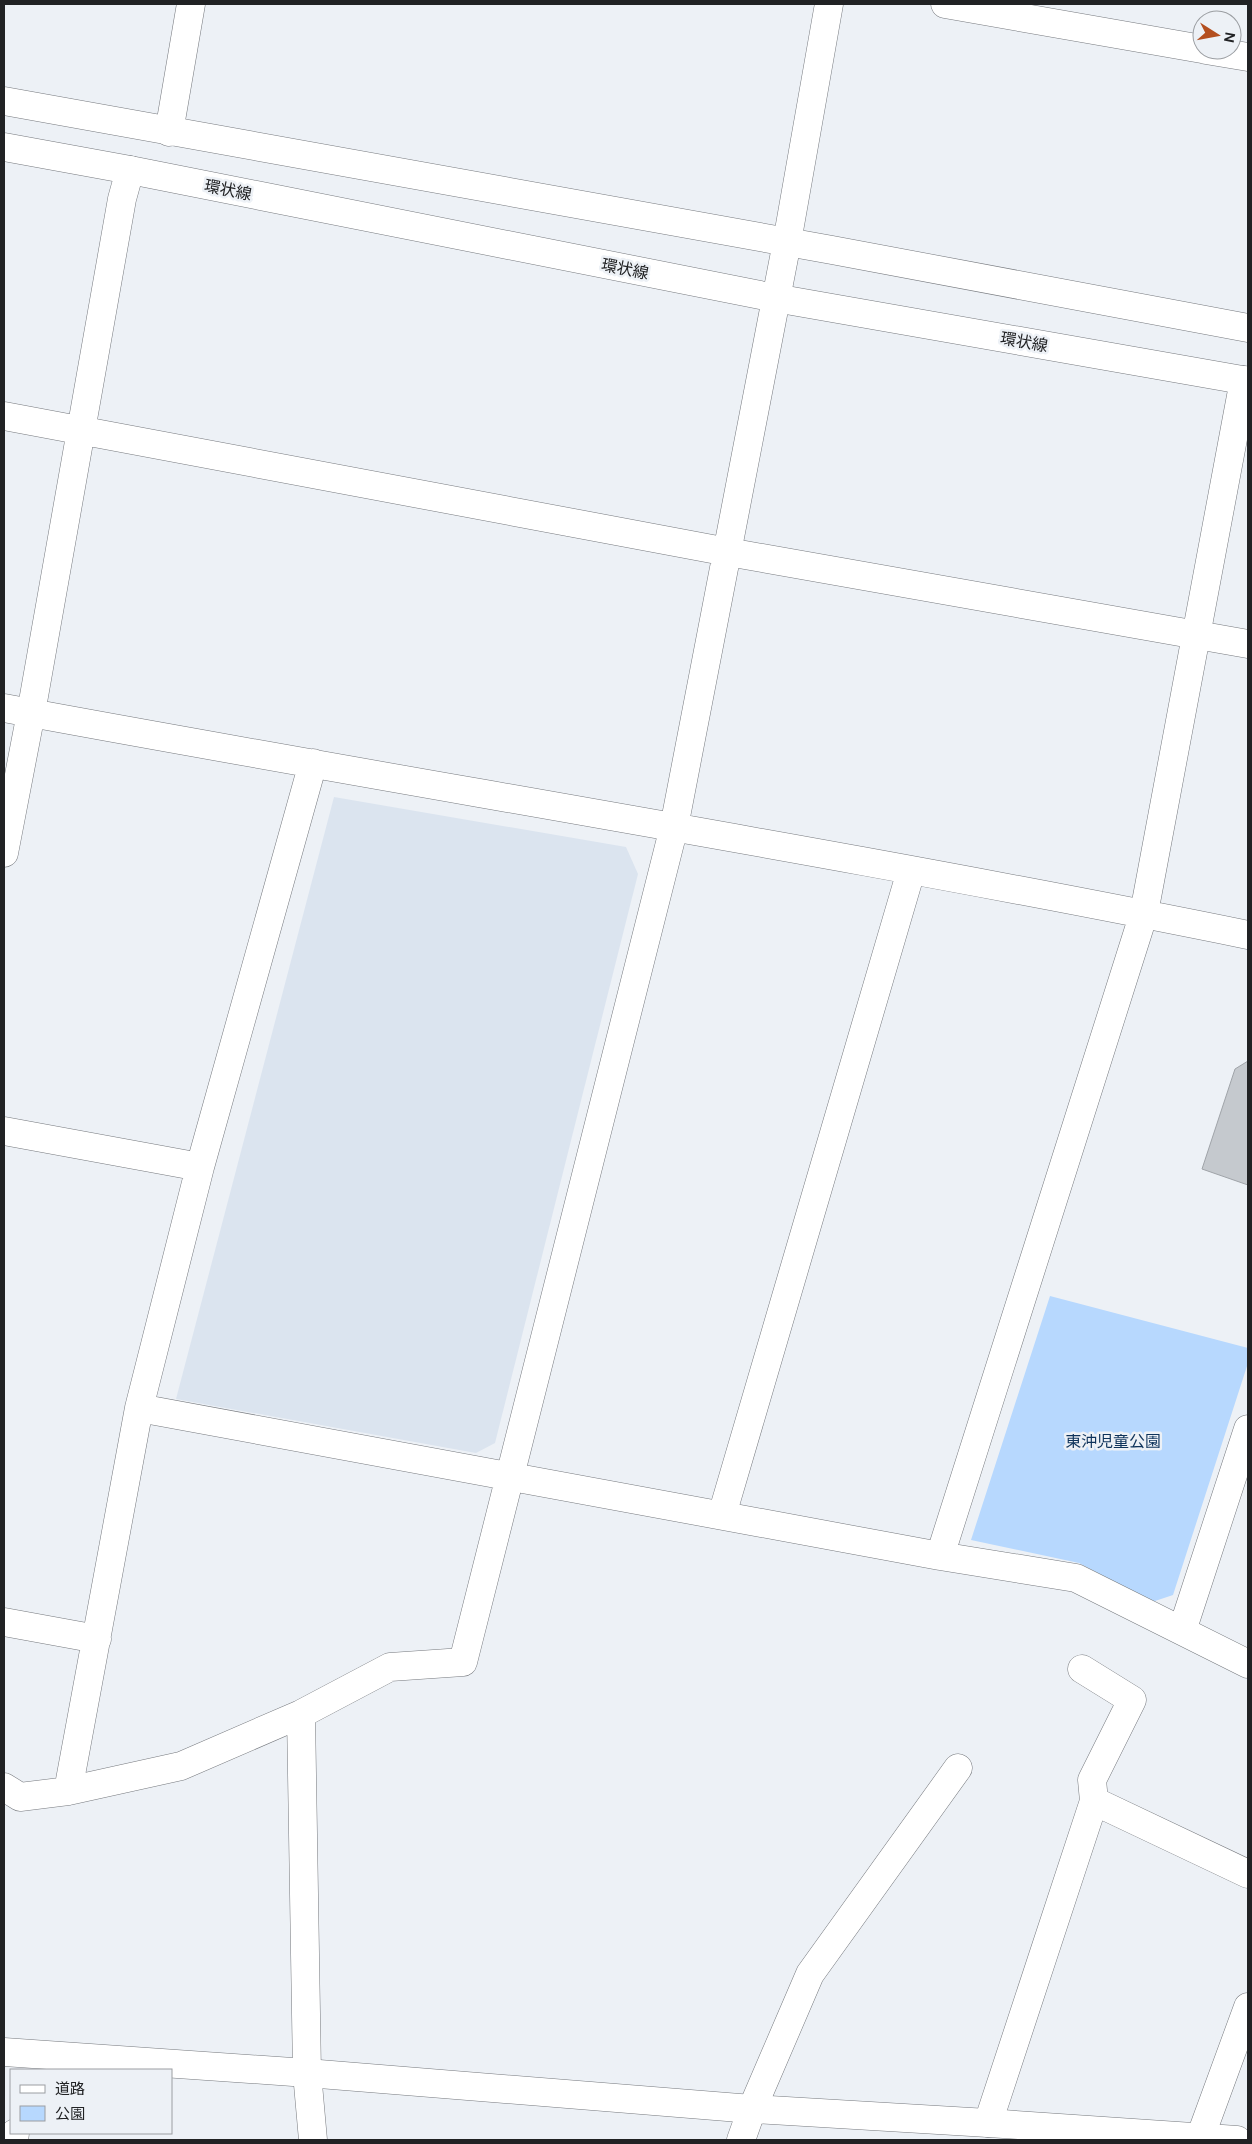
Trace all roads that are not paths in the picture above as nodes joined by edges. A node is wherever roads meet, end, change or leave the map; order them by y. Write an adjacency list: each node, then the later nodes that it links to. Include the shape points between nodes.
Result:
1 (191, 4): 6 (street)
2 (828, 4): 9 (street)
3 (945, 4): 4 (street)
4 (1192, 47)
5 (4, 102): 6 (street)
6 (169, 132): 9 (street)
7 (4, 147): 8 (street, 環状線)
8 (130, 170): 10 (street, 環状線); 14 (street)
9 (787, 242): 10 (street); 11 (street)
10 (776, 298): 12 (street, 環状線); 15 (street)
11 (1248, 328)
12 (1246, 381): 16 (street)
13 (4, 416): 14 (street)
14 (81, 430): 15 (street); 19 (street)
15 (728, 552): 16 (street); 21 (street)
16 (1195, 634): 17 (street); 24 (street)
17 (1248, 644)
18 (4, 708): 19 (street)
19 (31, 713): 20 (street); 22 (street)
20 (313, 763): 21 (street); 27 (street)
21 (674, 827): 23 (street); 30 (street)
22 (4, 853)
23 (911, 871): 24 (street); 31 (street)
24 (1144, 914): 25 (street); 32 (street)
25 (1248, 935)
26 (4, 1131): 27 (street)
27 (200, 1167): 28 (street)
28 (139, 1408): 30 (street); 35 (street)
29 (1248, 1430): 34 (street)
30 (511, 1478): 31 (street); 38 (street, via 463,1662 390,1667)
31 (722, 1515): 32 (street)
32 (940, 1556): 34 (street, via 1076,1578)
33 (4, 1622): 35 (street)
34 (1182, 1631): 36 (street)
35 (97, 1639): 41 (street)
36 (1248, 1664)
37 (1082, 1669): 42 (street, via 1132,1700 1092,1780)
38 (302, 1714): 41 (street, via 181,1766); 46 (street)
39 (958, 1768): 47 (street, via 810,1974)
40 (4, 1787): 41 (street, via 20,1797)
41 (68, 1791)
42 (1094, 1801): 43 (street); 48 (street)
43 (1248, 1874)
44 (1248, 2007): 49 (street)
45 (16, 2058): 46 (street)
46 (307, 2073): 47 (street); 50 (street)
47 (752, 2109): 48 (street); 51 (street)
48 (988, 2123): 49 (street)
49 (1200, 2138): 52 (street)
50 (313, 2140)
51 (741, 2140)
52 (1237, 2140)

